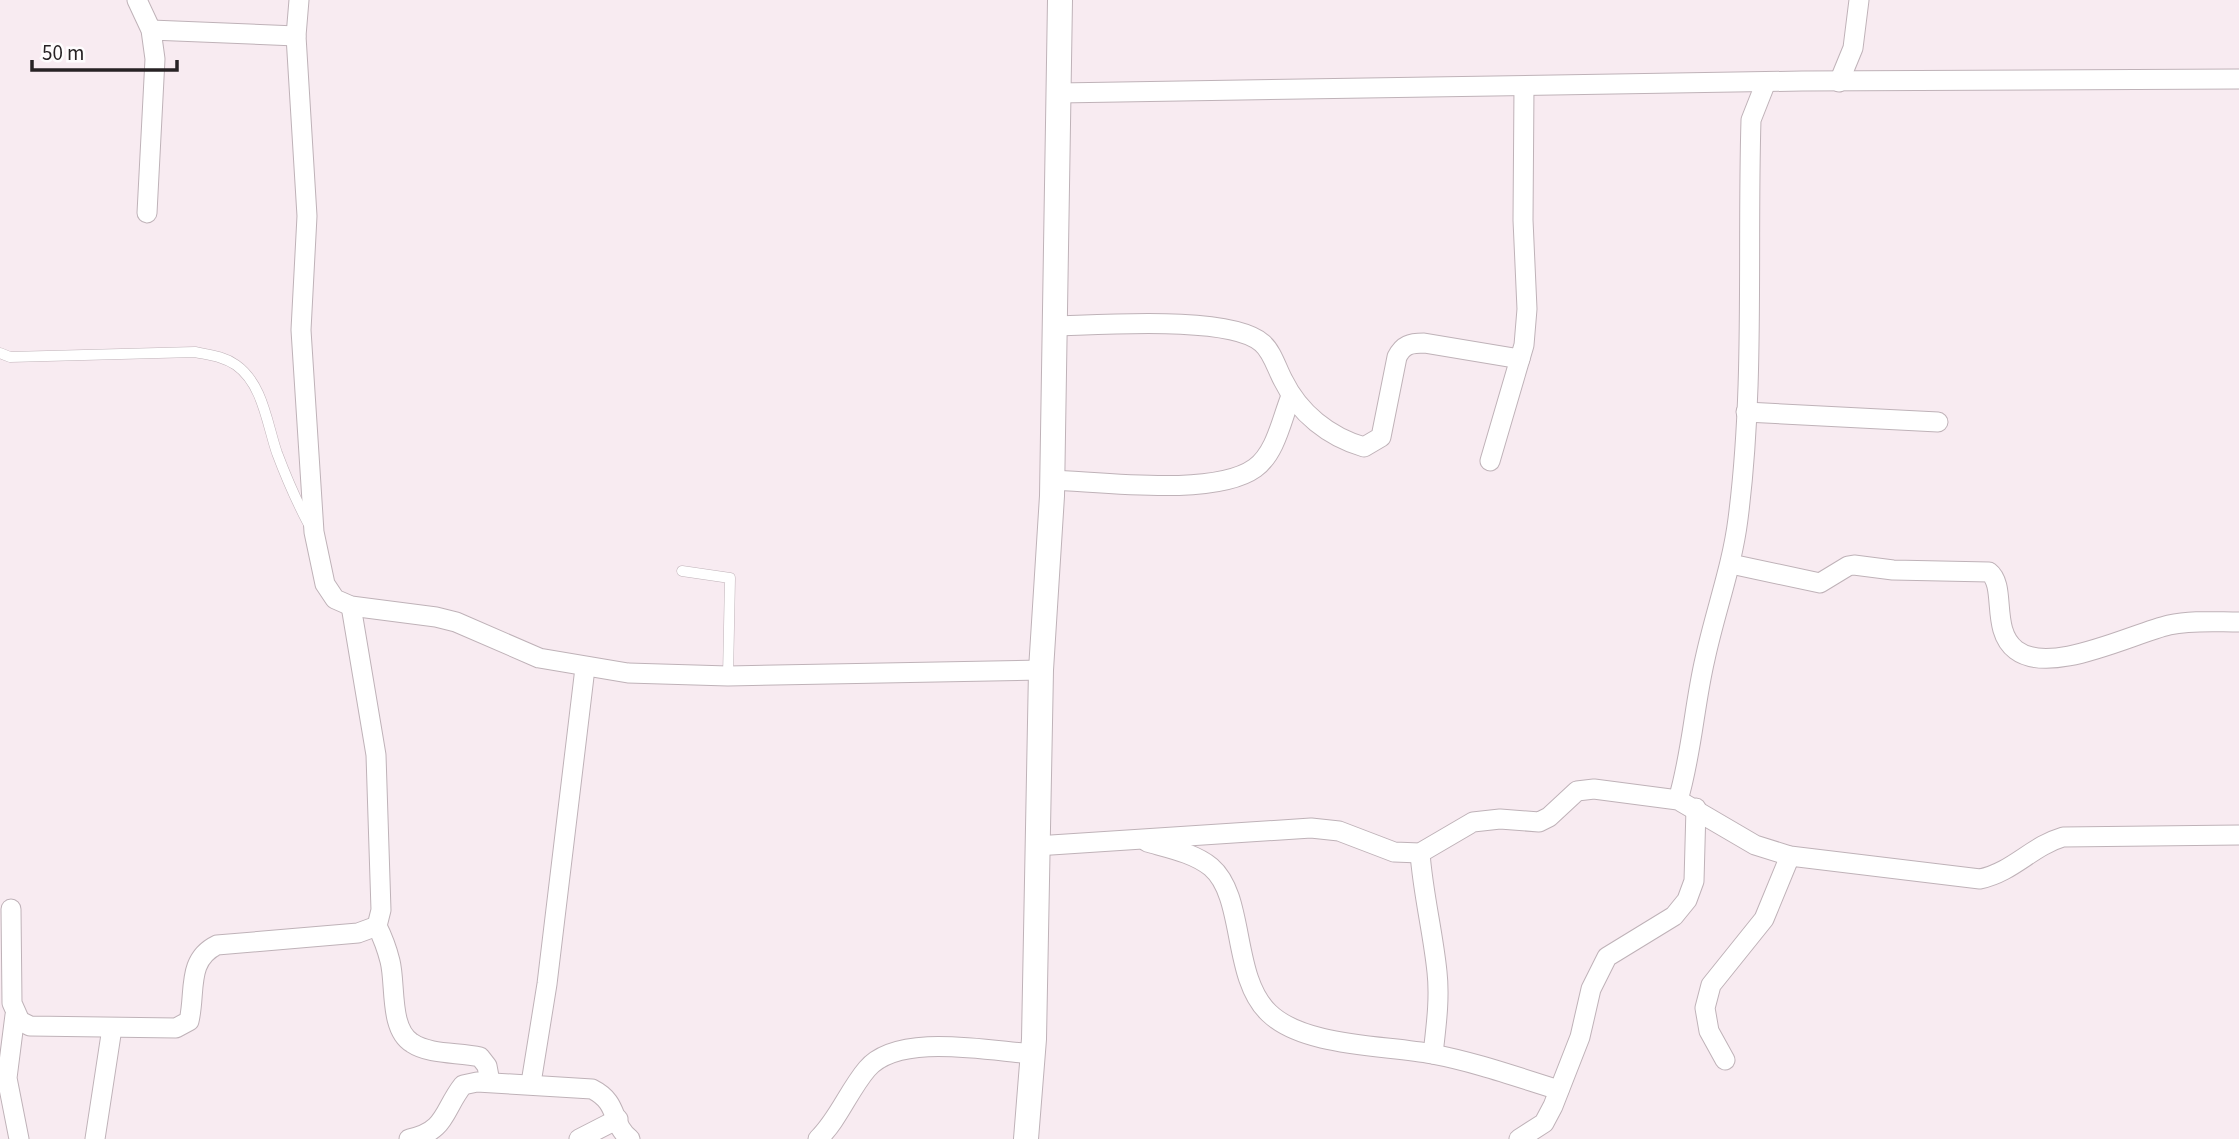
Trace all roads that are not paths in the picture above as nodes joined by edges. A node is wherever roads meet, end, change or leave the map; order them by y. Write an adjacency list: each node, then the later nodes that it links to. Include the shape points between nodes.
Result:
1 (137, 0): 5 (street)
2 (299, 0): 6 (street)
3 (1059, 0): 11 (street)
4 (1859, 0): 9 (street, via 1853,48)
5 (151, 30): 6 (street); 12 (street, via 155,59)
6 (296, 36): 21 (street, via 307,205 300,330)
7 (2239, 79): 9 (street)
8 (1766, 82): 9 (street); 10 (street); 17 (street, via 1751,120)
9 (1839, 82)
10 (1524, 87): 11 (street); 15 (street, via 1527,309)
11 (1059, 93): 13 (street)
12 (147, 213)
13 (1055, 326): 16 (street, via 1164,325 1246,332 1264,344); 20 (street)
14 (0, 352): 21 (lane, via 10,357 195,352 238,366 263,406 294,496)
15 (1520, 359): 16 (street, via 1424,343 1402,348 1381,437 1364,447 1321,426); 19 (street)
16 (1291, 396): 20 (street, via 1272,446 1257,467 1231,481 1200,485)
17 (1746, 412): 18 (street); 22 (street)
18 (1938, 422)
19 (1490, 461)
20 (1052, 480): 27 (street)
21 (314, 532): 24 (street, via 325,584 335,599)
22 (1731, 564): 25 (street, via 1820,583 1854,565 1989,572 1995,580 1999,622 2007,642 2032,659 2095,649 2174,624); 29 (street, via 1704,660)
23 (682, 571): 28 (lane, via 730,578)
24 (351, 606): 26 (street, via 456,622 539,658); 36 (street, via 376,755 381,910)
25 (2239, 622)
26 (585, 668): 28 (street); 43 (street)
27 (1041, 670): 28 (street); 32 (street)
28 (729, 676)
29 (1687, 804): 33 (street, via 1626,792 1577,791 1539,822 1473,822); 34 (street, via 1755,845); 44 (street, via 1694,881 1687,900 1674,916 1607,957 1597,971 1580,1037)
30 (2239, 835): 34 (street, via 2063,837 2037,848 2007,871 1980,879)
31 (1136, 838): 32 (street); 33 (street, via 1311,828 1339,831 1394,852); 40 (street, via 1212,868 1224,886 1254,993 1269,1013 1289,1028 1327,1039)
32 (1036, 845): 39 (street)
33 (1420, 853): 40 (street, via 1437,973)
34 (1790, 856): 41 (street, via 1764,919 1711,985 1705,1008 1709,1031)
35 (11, 909): 37 (street)
36 (377, 926): 38 (street, via 358,933 217,945 198,960 191,1012 184,1025); 42 (street, via 391,964 404,1037 429,1049 480,1057)
37 (15, 1015): 38 (street, via 30,1026); 47 (street, via 7,1078)
38 (112, 1028): 48 (street)
39 (1033, 1054): 46 (street, via 920,1047 895,1050 868,1068); 52 (street)
40 (1433, 1054): 44 (street)
41 (1725, 1059)
42 (490, 1082): 43 (street); 49 (street, via 463,1085 445,1119 432,1131)
43 (531, 1083): 45 (street, via 592,1089 613,1105)
44 (1559, 1090): 53 (street, via 1544,1123)
45 (618, 1119): 50 (street); 51 (street, via 621,1132)
46 (823, 1138)
47 (19, 1139)
48 (95, 1139)
49 (409, 1139)
50 (579, 1139)
51 (630, 1139)
52 (1026, 1139)
53 (1519, 1139)

